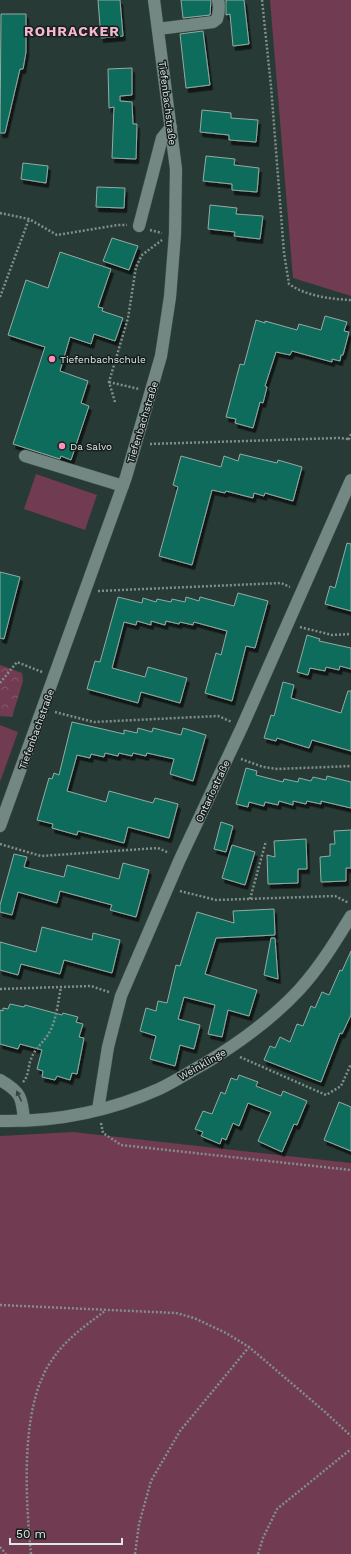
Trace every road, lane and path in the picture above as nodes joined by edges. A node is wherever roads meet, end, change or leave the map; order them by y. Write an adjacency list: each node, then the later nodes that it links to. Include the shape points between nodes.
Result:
1 (154, 0): 4 (street, Tiefenbachstraße)
2 (218, 0): 4 (street, via 219,14 213,22)
3 (262, 0): 11 (path, via 284,253 289,284 299,291)
4 (158, 29): 5 (street, Tiefenbachstraße)
5 (171, 127): 8 (street, via 162,138); 9 (street, Tiefenbachstraße, via 176,169)
6 (0, 213): 7 (path)
7 (29, 219): 8 (path, via 57,235 118,225); 10 (path)
8 (139, 226): 9 (path)
9 (172, 234): 12 (path, via 142,255 136,267 128,318); 13 (street, Tiefenbachstraße, via 170,297 161,356)
10 (0, 297)
11 (351, 300)
12 (109, 382): 13 (path); 14 (path)
13 (151, 392): 15 (street, Tiefenbachstraße)
14 (115, 402)
15 (139, 431): 17 (path, via 152,435 150,444 339,438); 20 (street, Tiefenbachstraße)
16 (351, 434): 17 (path)
17 (350, 440)
18 (25, 456): 20 (street)
19 (351, 480): 22 (street, Ontariostraße)
20 (123, 486): 21 (street, Tiefenbachstraße)
21 (85, 591): 22 (path, via 281,583); 25 (street, Tiefenbachstraße)
22 (301, 592): 28 (street, Ontariostraße)
23 (310, 630): 24 (path, via 332,635)
24 (351, 634)
25 (55, 677): 26 (path, via 17,662); 27 (street, Tiefenbachstraße)
26 (0, 683)
27 (43, 709): 28 (path, via 94,722 218,716); 31 (street, Tiefenbachstraße)
28 (242, 727): 29 (street, Ontariostraße)
29 (229, 755): 30 (path, via 278,770); 34 (street, Ontariostraße)
30 (351, 766)
31 (0, 826)
32 (266, 841): 36 (path)
33 (0, 844): 34 (path, via 41,856 158,848)
34 (180, 859): 35 (street, Ontariostraße)
35 (168, 887): 36 (path, via 216,900); 41 (street, Ontariostraße)
36 (250, 899): 37 (path, via 335,896)
37 (351, 904)
38 (351, 916): 42 (street, Weinklinge, via 329,952 299,990 267,1021)
39 (61, 987): 40 (path); 41 (path, via 92,986); 45 (path, via 49,1033 33,1054 26,1079)
40 (0, 989)
41 (121, 996): 46 (street, Ontariostraße, via 108,1047)
42 (232, 1047): 43 (path, via 241,1059 326,1095 340,1086); 46 (street, Weinklinge, via 160,1088 121,1104)
43 (351, 1064)
44 (0, 1080): 45 (street)
45 (17, 1091): 48 (street, one-way to 45, via 23,1105)
46 (98, 1110): 48 (street, Weinklinge); 49 (path, via 103,1133 121,1145)
47 (0, 1121): 48 (street, Weinklinge)
48 (24, 1121)
49 (351, 1170)
50 (0, 1305): 51 (path)
51 (106, 1311): 52 (path, via 176,1313 194,1318); 57 (path, via 77,1332 58,1352 43,1376 33,1407 26,1463)
52 (249, 1347): 53 (path); 58 (path, via 180,1431 151,1480 139,1524)
53 (351, 1436)
54 (351, 1449): 59 (path, via 277,1509)
55 (0, 1547): 56 (path)
56 (6, 1554)
57 (31, 1554)
58 (135, 1554)
59 (258, 1554)

